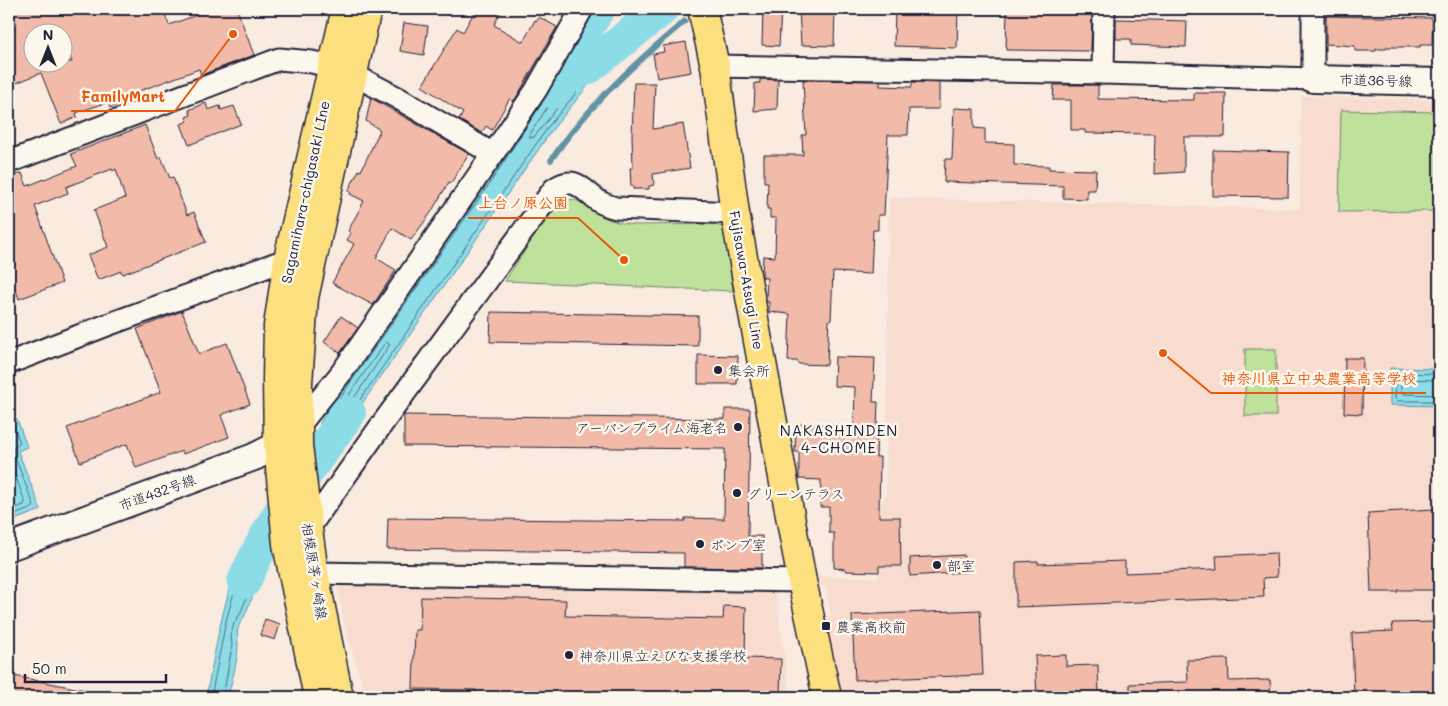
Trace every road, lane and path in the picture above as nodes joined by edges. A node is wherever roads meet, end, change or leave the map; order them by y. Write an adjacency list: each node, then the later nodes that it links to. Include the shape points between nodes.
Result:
1 (346, 9): 8 (main road, Sagamihara-chigasaki LIne)
2 (367, 9): 8 (main road, Sagamihara-chigasaki LIne)
3 (582, 9): 12 (street, via 536,90)
4 (702, 9): 7 (main road, Fujisawa-Atsugi Line)
5 (1104, 9): 9 (street)
6 (1313, 9): 10 (street)
7 (715, 66): 9 (street); 14 (main road, Fujisawa-Atsugi Line)
8 (343, 71): 12 (street, via 398,98); 13 (street, via 312,62 279,59); 15 (main road, Sagamihara-chigasaki LIne); 17 (main road, Sagamihara-chigasaki LIne, via 304,298 298,383)
9 (1103, 73): 10 (street)
10 (1313, 79): 11 (street, 市道36号線)
11 (1439, 82)
12 (493, 154): 17 (street)
13 (9, 162)
14 (735, 213): 18 (street, via 616,208 599,201 582,186 562,183 554,189); 21 (main road, Fujisawa-Atsugi Line)
15 (288, 260): 16 (street); 17 (main road, Sagamihara-chigasaki LIne, via 278,326 277,380)
16 (9, 363)
17 (289, 446): 18 (main road, 相模原茅ヶ崎線); 19 (street, 市道432号線)
18 (298, 537): 20 (main road, 相模原茅ヶ崎線); 22 (main road, 相模原茅ヶ崎線)
19 (9, 547)
20 (314, 573): 21 (street); 23 (main road, 相模原茅ヶ崎線)
21 (802, 582): 24 (main road, Fujisawa-Atsugi Line)
22 (318, 697)
23 (338, 697)
24 (827, 697)

